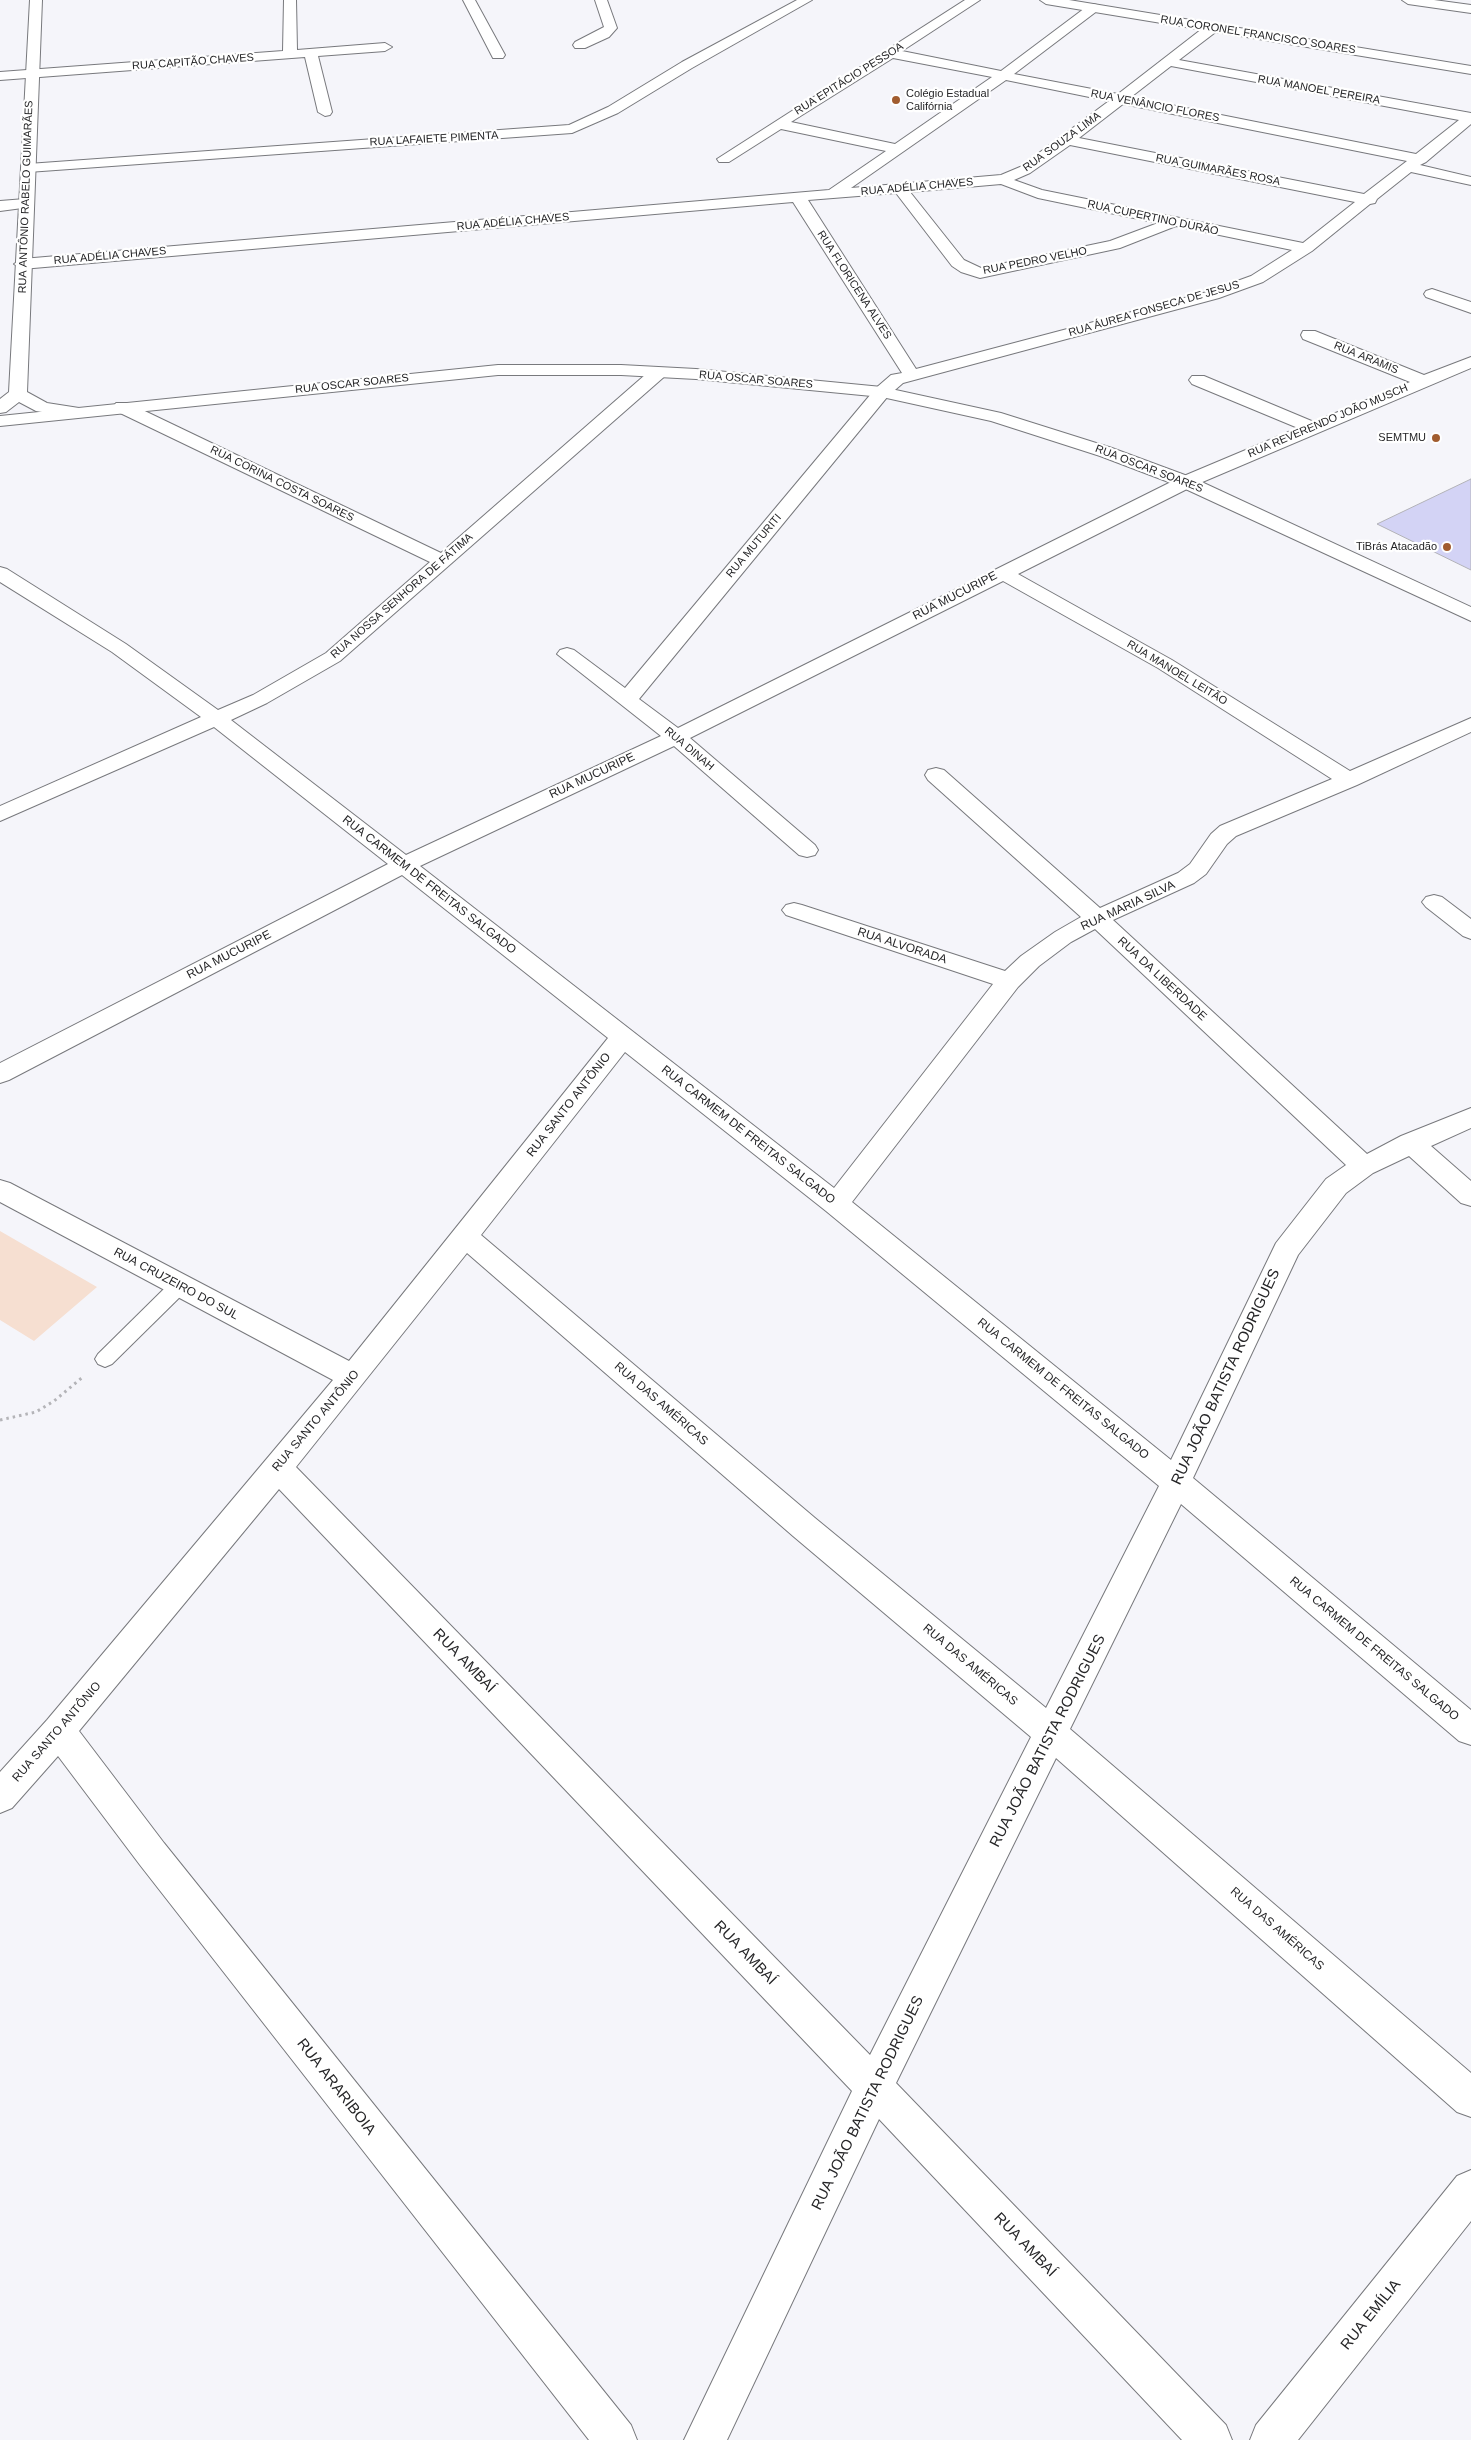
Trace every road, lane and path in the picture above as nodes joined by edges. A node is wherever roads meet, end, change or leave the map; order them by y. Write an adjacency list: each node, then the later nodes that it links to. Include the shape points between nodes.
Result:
1 (36, 0): 20 (street, RUA ANTÔNIO RABELO GUIMARÃES)
2 (290, 0): 16 (street)
3 (469, 0): 17 (street)
4 (600, 0): 12 (street, via 611,28)
5 (806, 0): 29 (street, RUA LAFAIETE PIMENTA, via 695,60 613,110 572,129)
6 (974, 0): 15 (street, RUA EPITÁCIO PESSOA)
7 (1046, 0): 9 (street, RUA CORONEL FRANCISCO SOARES)
8 (1408, 0): 10 (street)
9 (1094, 8): 11 (street, RUA CORONEL FRANCISCO SOARES); 22 (street)
10 (1471, 9)
11 (1212, 28): 18 (street, RUA SOUZA LIMA); 19 (street, RUA CORONEL FRANCISCO SOARES)
12 (580, 45)
13 (385, 48): 14 (street, RUA CAPITÃO CHAVES)
14 (311, 53): 16 (street, RUA CAPITÃO CHAVES); 24 (street)
15 (890, 53): 22 (street, RUA VENÂNCIO FLORES); 26 (street, RUA EPITÁCIO PESSOA)
16 (290, 55): 20 (street, RUA CAPITÃO CHAVES)
17 (498, 55)
18 (1168, 62): 23 (street, RUA SOUZA LIMA); 25 (street, RUA MANOEL PEREIRA)
19 (1471, 70)
20 (31, 73): 21 (street, RUA CAPITÃO CHAVES); 33 (street, RUA ANTÔNIO RABELO GUIMARÃES)
21 (0, 76)
22 (1003, 76): 23 (street, RUA VENÂNCIO FLORES); 30 (street)
23 (1120, 99): 28 (street, RUA SOUZA LIMA); 32 (street, RUA VENÂNCIO FLORES)
24 (325, 112)
25 (1471, 118): 32 (street, RUA ÁUREA FONSECA DE JESUS)
26 (778, 124): 30 (street); 31 (street, RUA EPITÁCIO PESSOA)
27 (329, 129): 29 (street)
28 (1067, 140): 34 (street, RUA SOUZA LIMA, via 1025,170); 39 (street, RUA GUIMARÃES ROSA)
29 (332, 145): 33 (street, RUA LAFAIETE PIMENTA)
30 (899, 149): 37 (street)
31 (724, 159)
32 (1415, 163): 35 (street, RUA VENÂNCIO FLORES); 39 (street, RUA ÁUREA FONSECA DE JESUS)
33 (28, 168): 40 (street, RUA ANTÔNIO RABELO GUIMARÃES)
34 (1004, 179): 36 (street, RUA ADÉLIA CHAVES); 42 (street, RUA CUPERTINO DURÃO, via 1038,194)
35 (1471, 181)
36 (900, 188): 37 (street, RUA ADÉLIA CHAVES); 42 (street, RUA PEDRO VELHO, via 958,263 980,273 1114,245)
37 (832, 194): 38 (street, RUA ADÉLIA CHAVES)
38 (798, 197): 44 (street, RUA ADÉLIA CHAVES); 50 (street, RUA FLORICENA ALVES)
39 (1370, 200): 43 (street, RUA ÁUREA FONSECA DE JESUS)
40 (25, 204): 41 (street); 44 (street, RUA ANTÔNIO RABELO GUIMARÃES)
41 (0, 206)
42 (1174, 222): 43 (street, RUA CUPERTINO DURÃO)
43 (1306, 248): 50 (street, RUA ÁUREA FONSECA DE JESUS, via 1257,279 1213,295)
44 (22, 264): 54 (street, RUA ANTÔNIO RABELO GUIMARÃES)
45 (1432, 294): 46 (street)
46 (1471, 308)
47 (1309, 335): 52 (street, RUA ARAMIS)
48 (1471, 362): 52 (street, RUA REVERENDO JOÃO MUSCH)
49 (659, 372): 53 (street, RUA OSCAR SOARES); 55 (street, RUA OSCAR SOARES, via 559,368 498,370); 61 (street, RUA NOSSA SENHORA DE FÁTIMA)
50 (911, 374): 53 (street, RUA ÁUREA FONSECA DE JESUS, via 897,379)
51 (1198, 380): 59 (street)
52 (1423, 381): 59 (street, RUA REVERENDO JOÃO MUSCH)
53 (882, 392): 60 (street, RUA OSCAR SOARES, via 994,417 1106,452); 66 (street, RUA MUTURITI)
54 (18, 394): 56 (street); 57 (street, via 42,407)
55 (122, 407): 57 (street, RUA OSCAR SOARES); 61 (street, RUA CORINA COSTA SOARES)
56 (0, 408)
57 (73, 412): 58 (street, RUA OSCAR SOARES)
58 (0, 421)
59 (1314, 428): 60 (street, RUA REVERENDO JOÃO MUSCH)
60 (1186, 482): 63 (street, RUA MUCURIPE); 64 (street, RUA OSCAR SOARES)
61 (442, 561): 67 (street, RUA NOSSA SENHORA DE FÁTIMA, via 333,657 294,682)
62 (0, 573): 67 (street, RUA CARMEM DE FREITAS SALGADO, via 120,648)
63 (1002, 573): 69 (street, RUA MUCURIPE); 71 (street, RUA MANOEL LEITÃO, via 1165,664)
64 (1471, 615)
65 (566, 654): 66 (street, RUA DINAH)
66 (627, 700): 69 (street, RUA DINAH)
67 (217, 719): 72 (street, RUA NOSSA SENHORA DE FÁTIMA); 74 (street, RUA CARMEM DE FREITAS SALGADO)
68 (1471, 724): 71 (street, RUA MARIA SILVA)
69 (676, 737): 73 (street, RUA DINAH); 74 (street, RUA MUCURIPE)
70 (936, 775): 77 (street, RUA DA LIBERDADE)
71 (1349, 780): 77 (street, RUA MARIA SILVA, via 1228,831 1198,869 1186,878)
72 (0, 814)
73 (807, 850)
74 (404, 865): 80 (street, RUA CARMEM DE FREITAS SALGADO); 81 (street, RUA MUCURIPE)
75 (1434, 902): 78 (street)
76 (794, 910): 79 (street, RUA ALVORADA)
77 (1097, 918): 79 (street, RUA MARIA SILVA, via 1030,961); 84 (street, RUA DA LIBERDADE)
78 (1471, 931)
79 (1009, 982): 87 (street, RUA MARIA SILVA)
80 (623, 1037): 87 (street, RUA CARMEM DE FREITAS SALGADO); 88 (street, RUA SANTO ANTÔNIO)
81 (0, 1074)
82 (1471, 1116): 83 (street, RUA JOÃO BATISTA RODRIGUES)
83 (1410, 1143): 84 (street, RUA JOÃO BATISTA RODRIGUES); 86 (street)
84 (1364, 1166): 94 (street, RUA JOÃO BATISTA RODRIGUES, via 1336,1186 1286,1250)
85 (0, 1190): 89 (street, RUA CRUZEIRO DO SUL)
86 (1471, 1196)
87 (836, 1204): 94 (street, RUA CARMEM DE FREITAS SALGADO)
88 (465, 1236): 91 (street, RUA SANTO ANTÔNIO); 97 (street, RUA DAS AMÉRICAS, via 804,1527)
89 (179, 1286): 90 (lane); 91 (street, RUA CRUZEIRO DO SUL)
90 (105, 1359): 92 (path, via 54,1402 36,1412)
91 (354, 1377): 93 (street, RUA SANTO ANTÔNIO)
92 (0, 1420)
93 (278, 1468): 96 (street, RUA SANTO ANTÔNIO); 99 (street, RUA AMBAÍ)
94 (1176, 1482): 95 (street, RUA CARMEM DE FREITAS SALGADO); 97 (street, RUA JOÃO BATISTA RODRIGUES)
95 (1471, 1730)
96 (59, 1731): 98 (street, RUA SANTO ANTÔNIO); 102 (street, RUA ARARIBOIA, via 152,1854)
97 (1052, 1734): 99 (street, RUA JOÃO BATISTA RODRIGUES); 100 (street, RUA DAS AMÉRICAS)
98 (5, 1783)
99 (874, 2087): 103 (street, RUA JOÃO BATISTA RODRIGUES); 104 (street, RUA AMBAÍ)
100 (1471, 2098)
101 (1471, 2190): 105 (street, RUA EMÍLIA)
102 (616, 2440)
103 (705, 2440)
104 (1210, 2440)
105 (1271, 2440)

